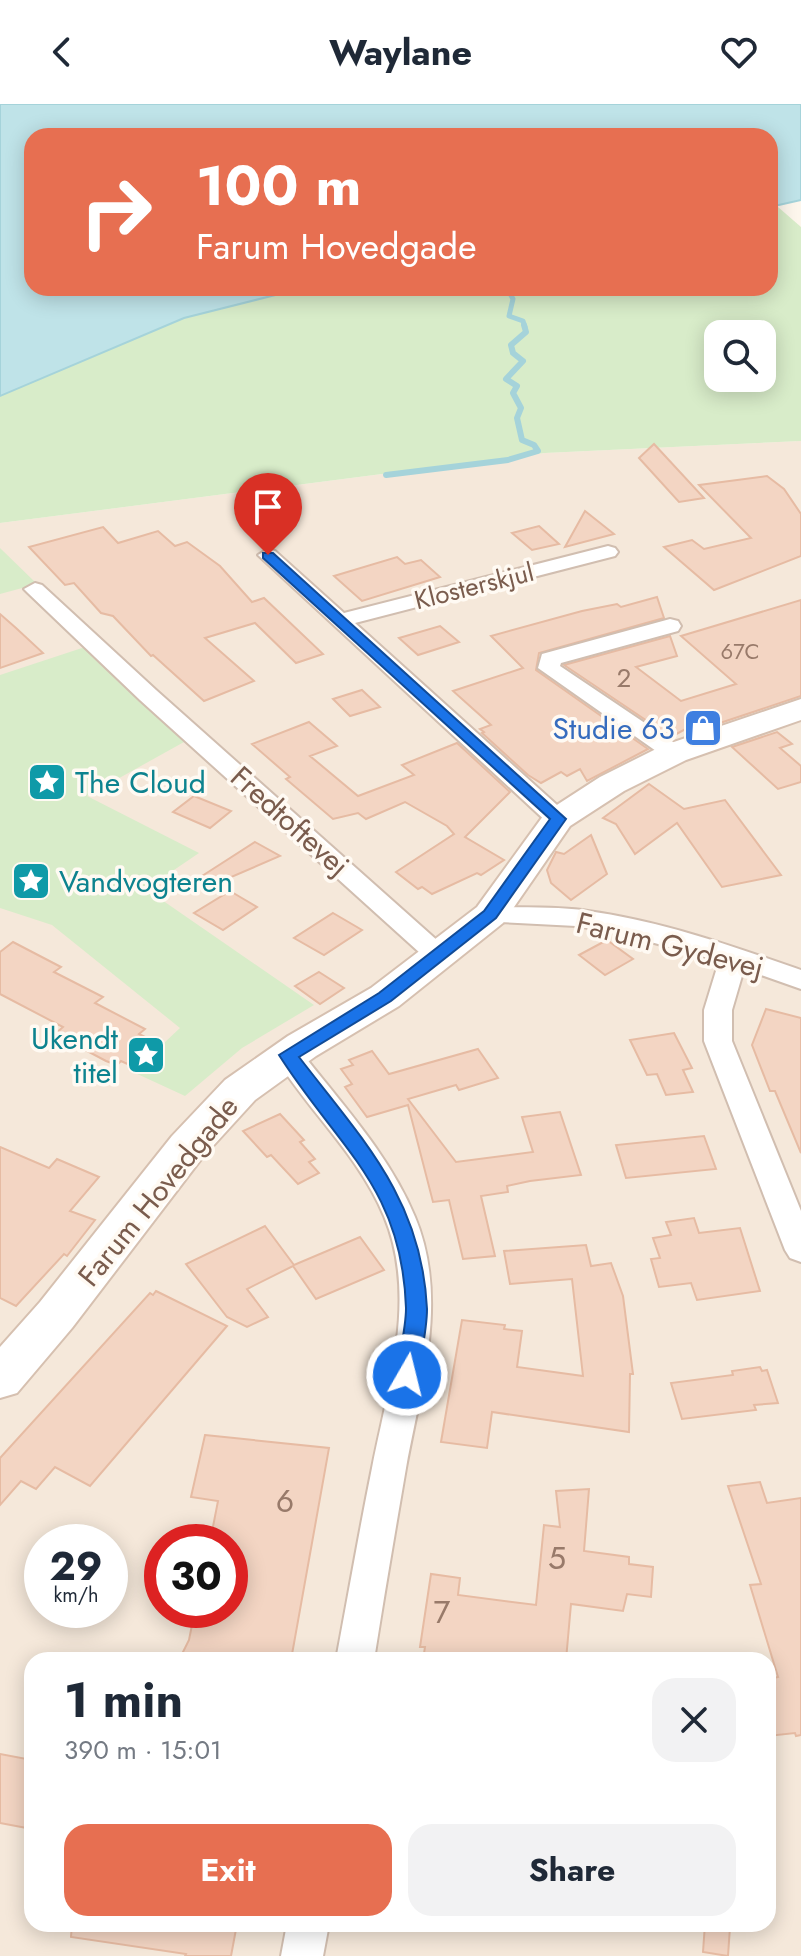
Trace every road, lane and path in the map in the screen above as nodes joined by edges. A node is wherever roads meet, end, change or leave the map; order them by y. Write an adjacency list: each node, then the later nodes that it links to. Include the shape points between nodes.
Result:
1 (608, 552): 4 (street, Klosterskjul)
2 (268, 555): 4 (street)
3 (35, 589): 10 (street, Fredtoftevej)
4 (340, 620): 8 (street)
5 (670, 626): 7 (street, via 550,659 549,668)
6 (801, 709): 7 (street, Farum Hovedgade)
7 (674, 753): 8 (street, Farum Hovedgade)
8 (558, 819): 9 (street, Farum Hovedgade)
9 (490, 915): 10 (street, Farum Hovedgade); 11 (street, Farum Gydevej, via 585,919)
10 (439, 956): 13 (street, Farum Hovedgade, via 385,997)
11 (734, 957): 12 (street, Farum Gydevej); 14 (street, via 718,1010 718,1041)
12 (801, 980)
13 (288, 1055): 15 (street, Farum Hovedgade, via 240,1090 209,1122); 16 (street, via 363,1154 393,1202 409,1245 416,1311)
14 (801, 1250)
15 (0, 1379)
16 (356, 1652)
17 (306, 1932): 18 (street)
18 (302, 1956)

